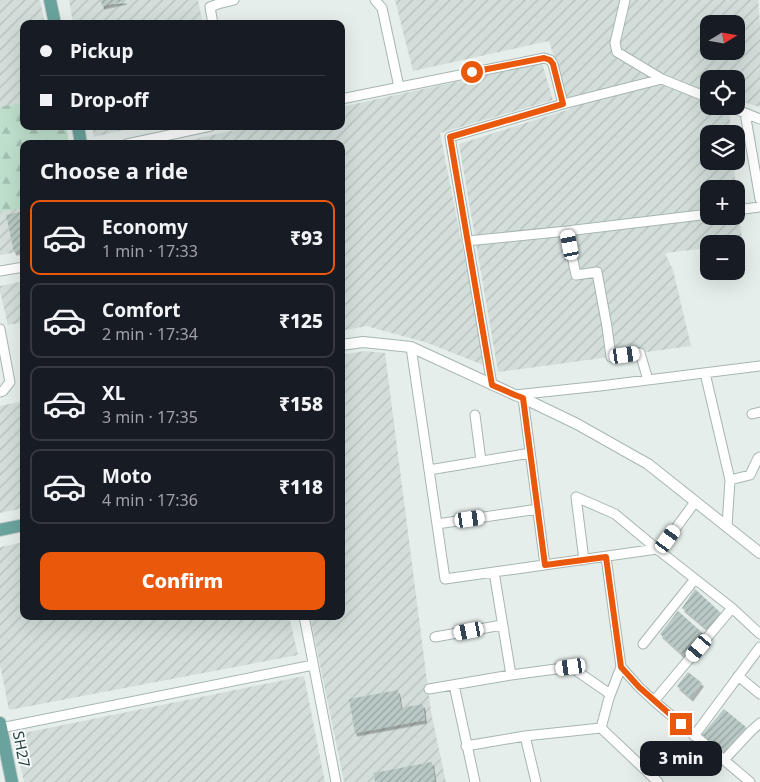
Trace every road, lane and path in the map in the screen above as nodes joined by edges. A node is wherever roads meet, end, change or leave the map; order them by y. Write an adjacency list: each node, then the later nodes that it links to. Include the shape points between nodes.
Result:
1 (50, 0): 5 (main road)
2 (234, 0): 6 (street, via 210,7)
3 (375, 0): 8 (street, via 382,8)
4 (624, 0): 7 (street, via 615,43 617,52)
5 (54, 20)
6 (212, 20)
7 (662, 79): 9 (street); 11 (street)
8 (399, 87): 10 (street); 11 (street, via 544,58 553,64)
9 (700, 94)
10 (345, 98)
11 (563, 104): 21 (street, via 450,137)
12 (745, 113): 13 (street); 16 (street)
13 (760, 119)
14 (192, 130): 15 (street)
15 (146, 140)
16 (760, 200)
17 (760, 208): 18 (street)
18 (745, 209)
19 (700, 215): 20 (street)
20 (567, 231): 21 (street); 29 (street, via 576,274 597,272 611,357 640,353)
21 (468, 241): 30 (street)
22 (20, 268): 23 (street)
23 (0, 271)
24 (0, 329): 31 (street, via 10,382)
25 (345, 344): 26 (street, via 363,342)
26 (411, 347): 30 (street); 37 (street)
27 (760, 366): 28 (street)
28 (705, 373): 29 (street); 38 (street)
29 (648, 380): 32 (street)
30 (492, 385): 32 (street)
31 (0, 392)
32 (519, 397): 34 (street); 39 (street, via 577,424 648,464)
33 (475, 415): 36 (street)
34 (530, 453): 36 (street); 40 (street)
35 (760, 457): 38 (street, via 750,475)
36 (481, 461): 37 (street)
37 (429, 470): 41 (street)
38 (730, 480): 43 (street)
39 (695, 502): 43 (street); 45 (street)
40 (538, 509): 41 (street); 49 (street)
41 (437, 524): 50 (street, via 445,579)
42 (20, 526): 44 (main road)
43 (727, 526): 46 (street)
44 (0, 530)
45 (658, 550): 47 (street); 48 (street, via 615,514 576,497); 51 (street)
46 (760, 553)
47 (606, 557): 48 (street); 60 (street)
48 (584, 560): 49 (street)
49 (545, 565): 50 (street)
50 (494, 572): 54 (street)
51 (695, 579): 52 (street); 57 (street)
52 (732, 608): 55 (street); 67 (street)
53 (305, 620): 59 (street)
54 (502, 625): 56 (street); 61 (street)
55 (760, 634)
56 (435, 637)
57 (644, 644)
58 (760, 647): 62 (street)
59 (313, 665): 69 (street); 76 (street)
60 (621, 667): 65 (street); 67 (street)
61 (510, 675): 63 (street); 65 (street, via 571,667)
62 (738, 676): 66 (street); 72 (street)
63 (454, 685): 64 (street); 73 (street)
64 (429, 690)
65 (610, 694): 70 (street)
66 (760, 694)
67 (654, 701): 72 (street)
68 (760, 723): 74 (street)
69 (0, 726): 75 (main road, SH27 / SH27)
70 (601, 728): 71 (street); 79 (street)
71 (525, 736): 73 (street); 78 (street)
72 (694, 736): 74 (street)
73 (466, 746): 77 (street)
74 (724, 760): 80 (street)
75 (12, 782)
76 (336, 782)
77 (475, 782)
78 (536, 782)
79 (658, 782)
80 (750, 782)

